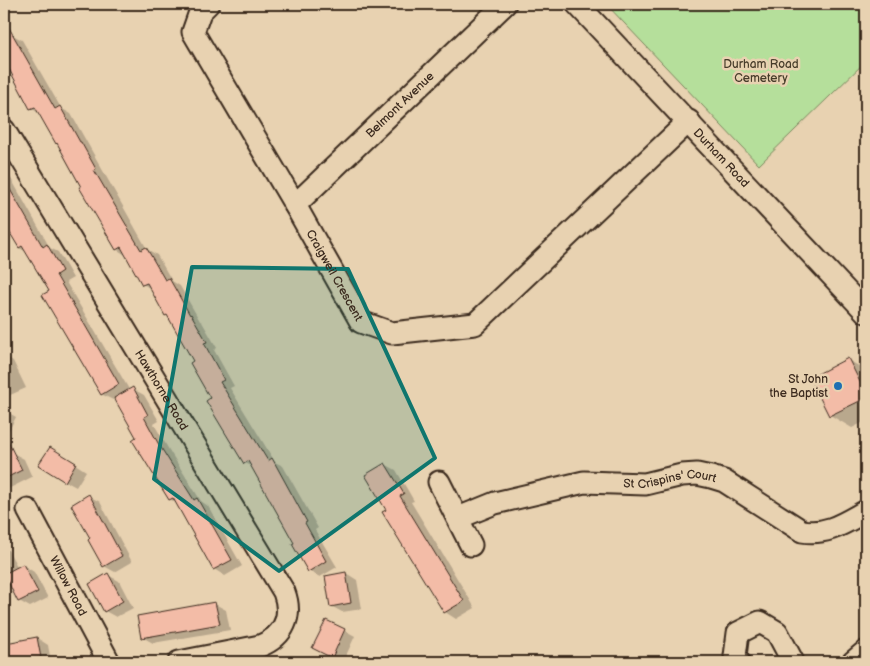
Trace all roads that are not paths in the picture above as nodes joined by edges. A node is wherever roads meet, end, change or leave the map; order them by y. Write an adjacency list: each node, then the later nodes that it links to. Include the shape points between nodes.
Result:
1 (208, 4): 6 (street, Craigweil Crescent, via 200,12 193,32)
2 (505, 4): 6 (street, Belmont Avenue)
3 (577, 4): 4 (street, Durham Road)
4 (689, 121): 6 (street, Craigweil Crescent, via 476,324 392,332 361,322); 7 (street, Durham Road)
5 (4, 130): 15 (street, Hawthorne Road, via 284,592 288,610 286,622 270,642)
6 (295, 206)
7 (866, 312)
8 (439, 482): 11 (street)
9 (28, 510): 14 (street, Willow Road)
10 (866, 511): 11 (street, St Crispins' Court, via 830,530 802,531 724,481 697,474 646,484 571,484 495,503)
11 (458, 518): 12 (street)
12 (471, 545)
13 (866, 651): 18 (street)
14 (109, 662)
15 (179, 662)
16 (739, 662): 17 (street, via 735,656 738,633 760,622 777,632)
17 (793, 662)
18 (852, 662)

